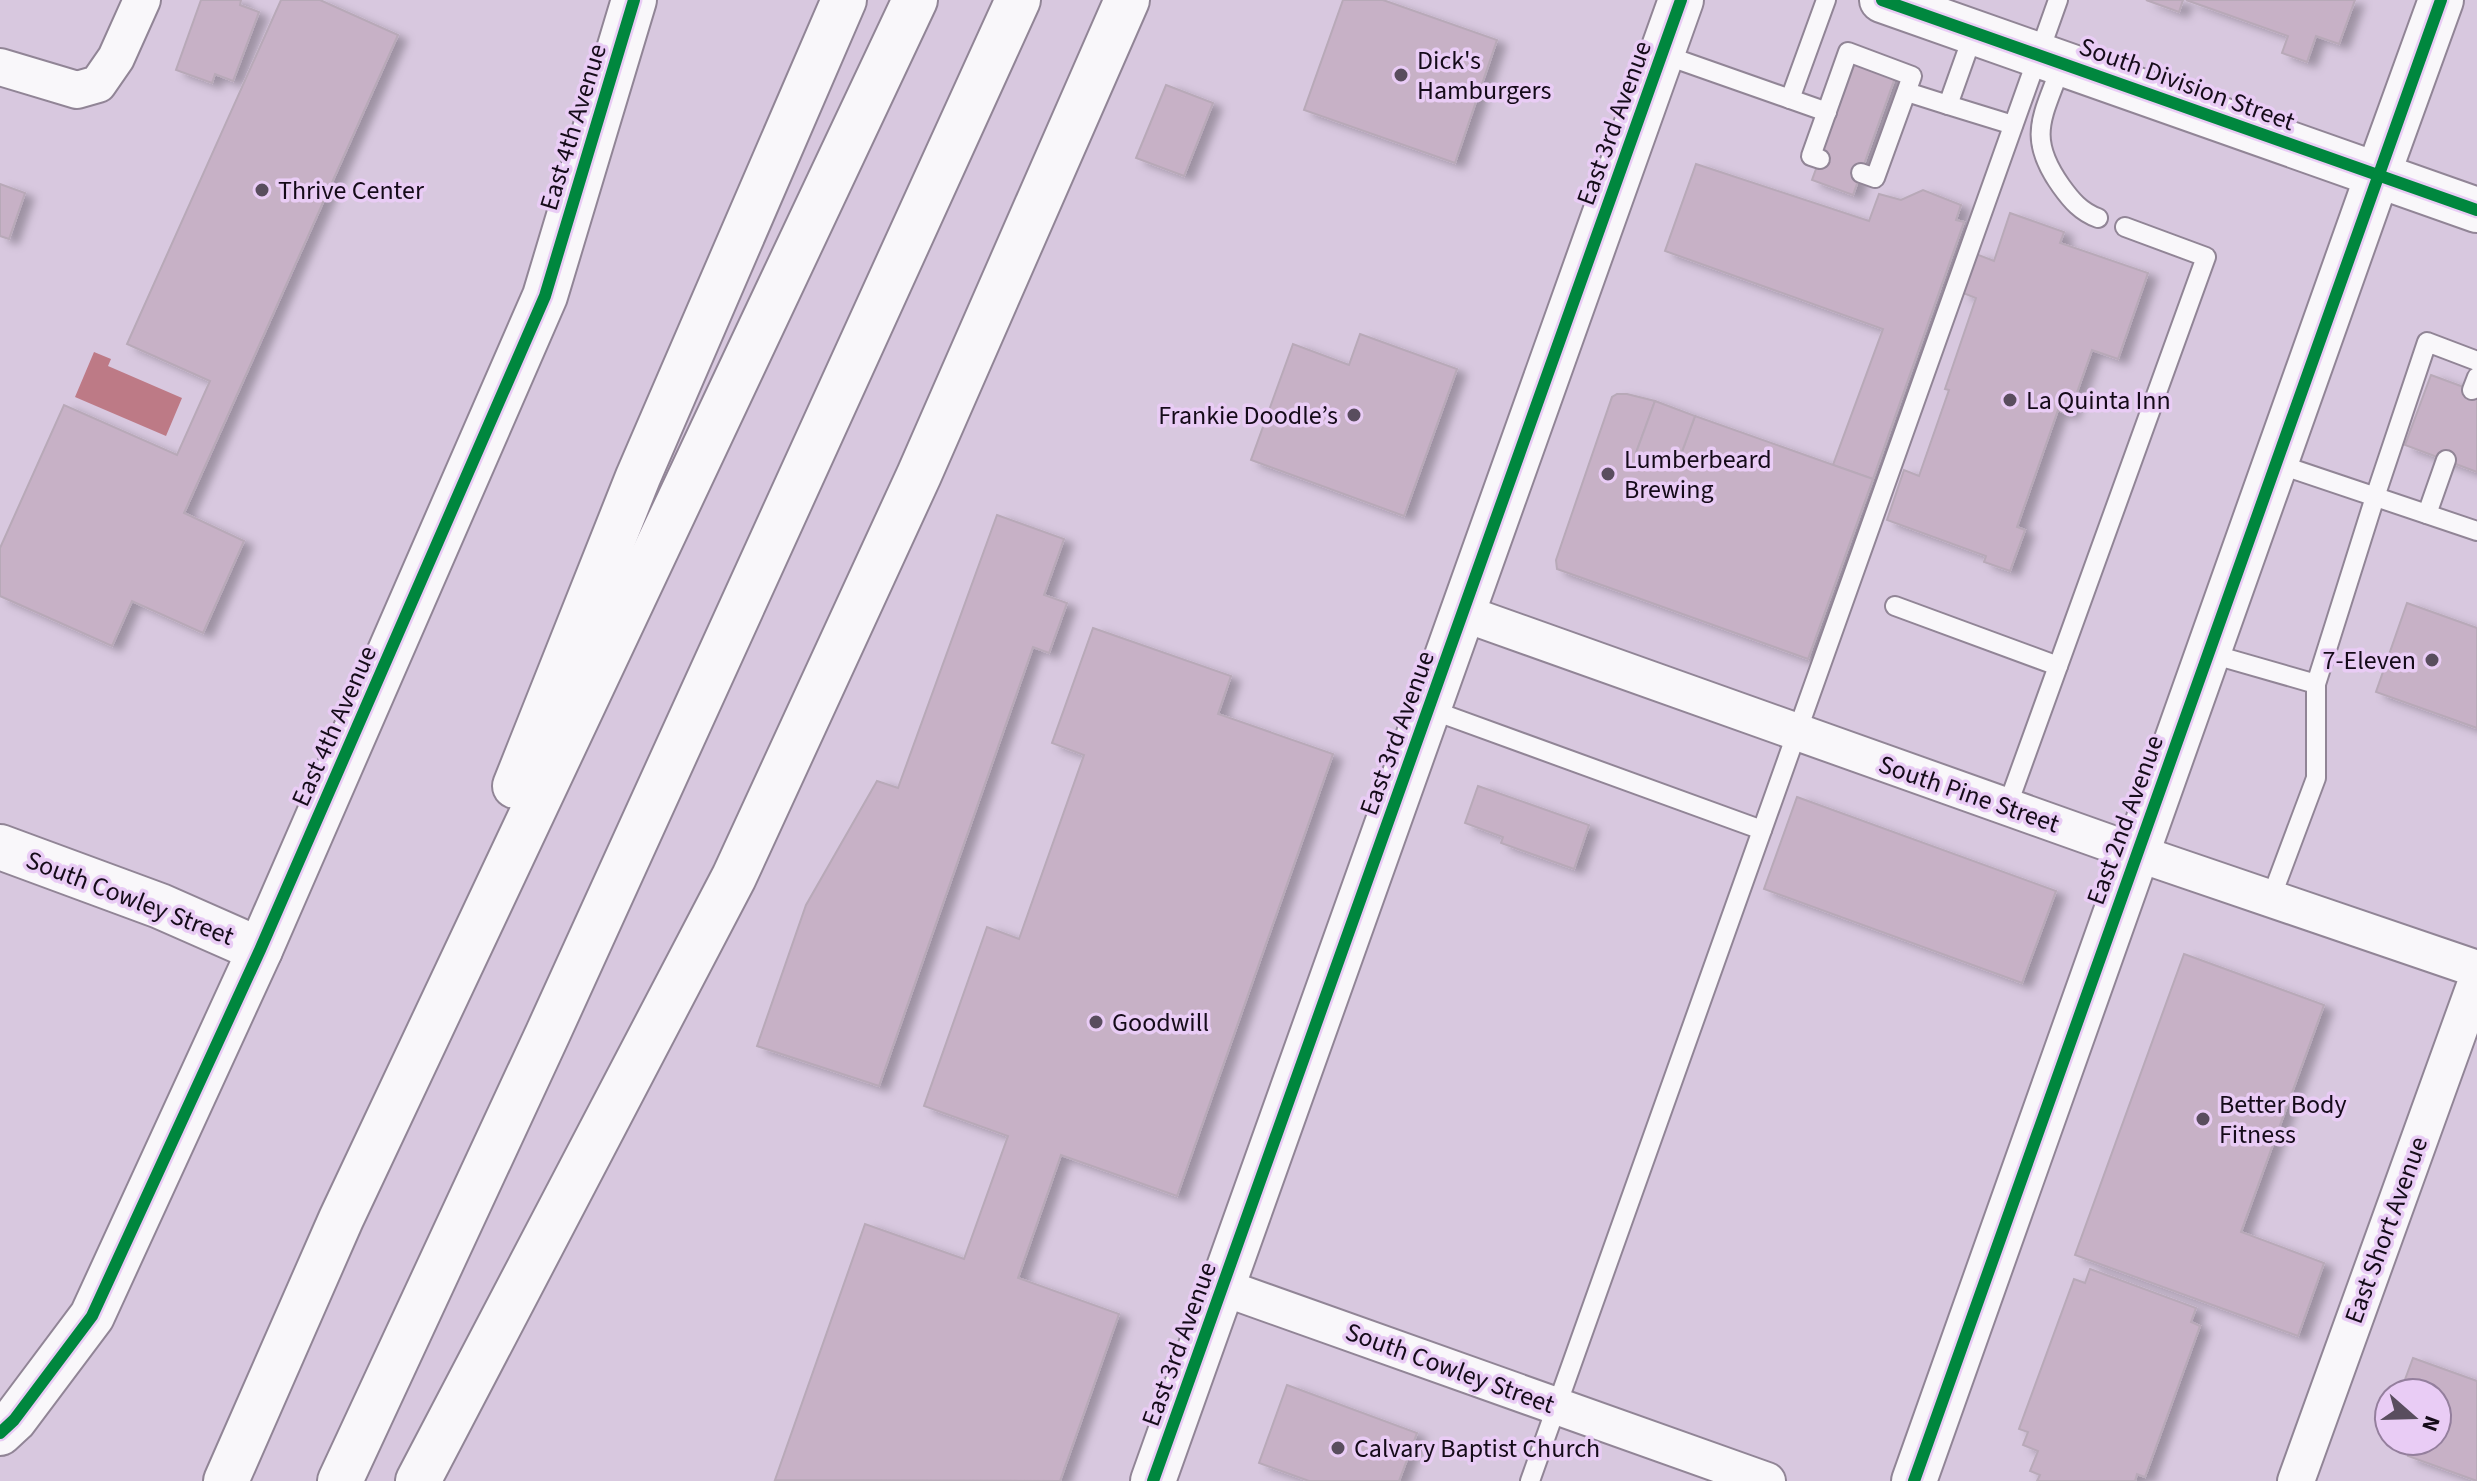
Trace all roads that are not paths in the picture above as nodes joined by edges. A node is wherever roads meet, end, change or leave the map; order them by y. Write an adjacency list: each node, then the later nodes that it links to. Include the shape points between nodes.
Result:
1 (142, 0): 15 (street, via 98,84 77,90)
2 (634, 0): 45 (main road, East 4th Avenue, via 545,296)
3 (844, 0): 48 (main road, via 638,477)
4 (915, 0): 48 (main road)
5 (1018, 0): 53 (main road)
6 (1127, 0): 54 (main road, via 919,475 734,877)
7 (1681, 0): 13 (main road, East 3rd Avenue)
8 (1826, 0): 17 (lane)
9 (1882, 0): 12 (main road, South Division Street)
10 (2058, 0): 14 (lane)
11 (2441, 0): 23 (main road, East 2nd Avenue)
12 (1974, 32): 14 (main road, South Division Street); 18 (lane)
13 (1662, 54): 17 (lane); 34 (main road, East 3rd Avenue)
14 (2050, 58): 20 (lane); 23 (main road, South Division Street); 25 (lane, via 2039,141 2046,164 2068,196)
15 (0, 67)
16 (1907, 92): 18 (lane); 19 (lane, via 1912,76 1848,52 1838,93); 22 (lane, via 1891,112 1875,178)
17 (1790, 99): 19 (lane)
18 (1948, 105): 20 (lane)
19 (1827, 112): 21 (lane, via 1811,156)
20 (2013, 125): 39 (lane)
21 (1820, 159)
22 (1861, 173)
23 (2378, 174): 24 (main road, South Division Street); 29 (main road, East 2nd Avenue)
24 (2477, 210)
25 (2098, 218)
26 (2125, 227): 36 (lane, via 2206,257)
27 (2477, 361): 30 (lane, via 2427,342)
28 (2446, 460): 31 (lane)
29 (2275, 463): 30 (lane); 35 (main road, East 2nd Avenue)
30 (2375, 497): 31 (lane); 37 (lane)
31 (2427, 514): 32 (lane)
32 (2477, 531)
33 (1895, 606): 36 (lane)
34 (1463, 613): 38 (main road, East 3rd Avenue); 39 (street, South Pine Street)
35 (2208, 653): 37 (lane); 43 (main road, East 2nd Avenue)
36 (2058, 666): 40 (lane)
37 (2316, 684): 44 (lane, via 2316,778)
38 (1429, 709): 41 (lane); 49 (main road, East 3rd Avenue)
39 (1796, 734): 40 (street, South Pine Street); 41 (lane)
40 (2007, 807): 43 (street, South Pine Street)
41 (1762, 830): 50 (lane)
42 (0, 847): 45 (main road, South Cowley Street, via 160,906)
43 (2137, 853): 44 (street, South Pine Street); 58 (main road, East 2nd Avenue)
44 (2271, 898): 46 (street, South Pine Street)
45 (260, 950): 51 (main road, East 4th Avenue, via 92,1316)
46 (2477, 969)
47 (2477, 980): 59 (street, East Short Avenue)
48 (341, 1219): 52 (main road)
49 (1222, 1287): 50 (street, South Cowley Street); 55 (main road, East 3rd Avenue)
50 (1557, 1406): 56 (lane); 57 (street, South Cowley Street)
51 (0, 1433)
52 (226, 1481)
53 (340, 1481)
54 (418, 1481)
55 (1153, 1481)
56 (1530, 1481)
57 (1767, 1481)
58 (1914, 1481)
59 (2296, 1481)

